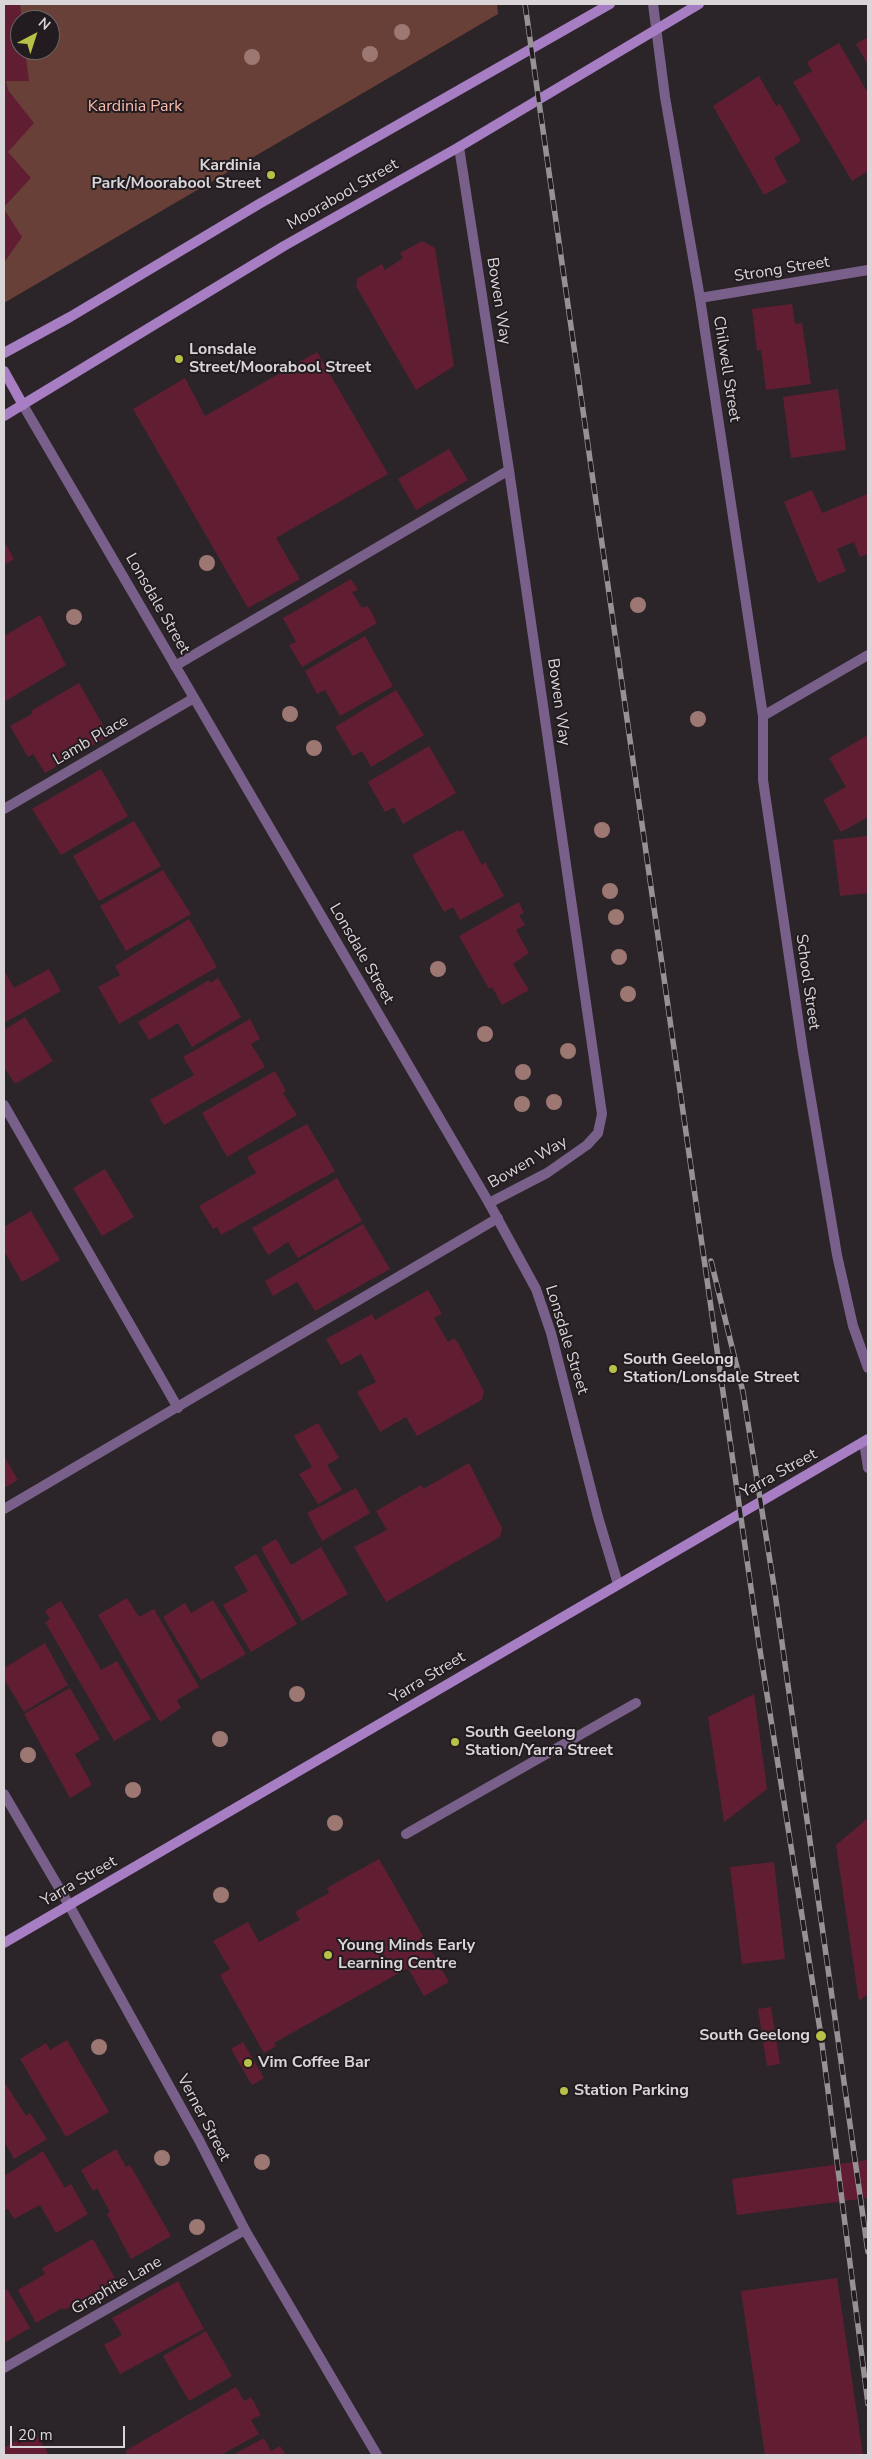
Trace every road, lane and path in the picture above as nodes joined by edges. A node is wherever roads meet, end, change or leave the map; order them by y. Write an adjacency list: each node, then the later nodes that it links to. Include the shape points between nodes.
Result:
1 (610, 4): 8 (street, Moorabool Street)
2 (653, 4): 4 (street, Chilwell Street)
3 (699, 4): 4 (street, Moorabool Street)
4 (656, 28): 5 (street, Moorabool Street); 7 (street, Chilwell Street)
5 (459, 147): 10 (street, Moorabool Street, via 284,246); 12 (street, Bowen Way)
6 (868, 270): 7 (street, Strong Street)
7 (700, 298): 16 (street, Chilwell Street)
8 (4, 353)
9 (4, 371): 10 (street, Lonsdale Street)
10 (23, 405): 11 (street, Moorabool Street); 14 (street, Lonsdale Street)
11 (4, 416)
12 (509, 470): 14 (street); 19 (street, Bowen Way, via 602,1114 598,1133 587,1145 546,1173)
13 (868, 655): 16 (street)
14 (175, 666): 15 (street, Lonsdale Street)
15 (194, 698): 17 (street, Lamb Place); 19 (street, Lonsdale Street)
16 (763, 716): 21 (street, School Street, via 763,780 802,1052 836,1255 853,1326)
17 (4, 809)
18 (4, 1105): 22 (street)
19 (489, 1203): 20 (street, Lonsdale Street)
20 (498, 1218): 22 (street); 26 (street, Lonsdale Street, via 536,1289 551,1333)
21 (868, 1368)
22 (178, 1408): 25 (street)
23 (866, 1440): 24 (street); 26 (street, Yarra Street)
24 (868, 1468)
25 (4, 1509)
26 (618, 1584): 30 (street, Yarra Street)
27 (636, 1702): 29 (street)
28 (4, 1794): 30 (street, Verner Street)
29 (406, 1834)
30 (69, 1906): 31 (street, Yarra Street); 32 (street, Verner Street, via 199,2140)
31 (4, 1943)
32 (245, 2230): 33 (street, Graphite Lane); 34 (street, Verner Street)
33 (4, 2368)
34 (377, 2455)

